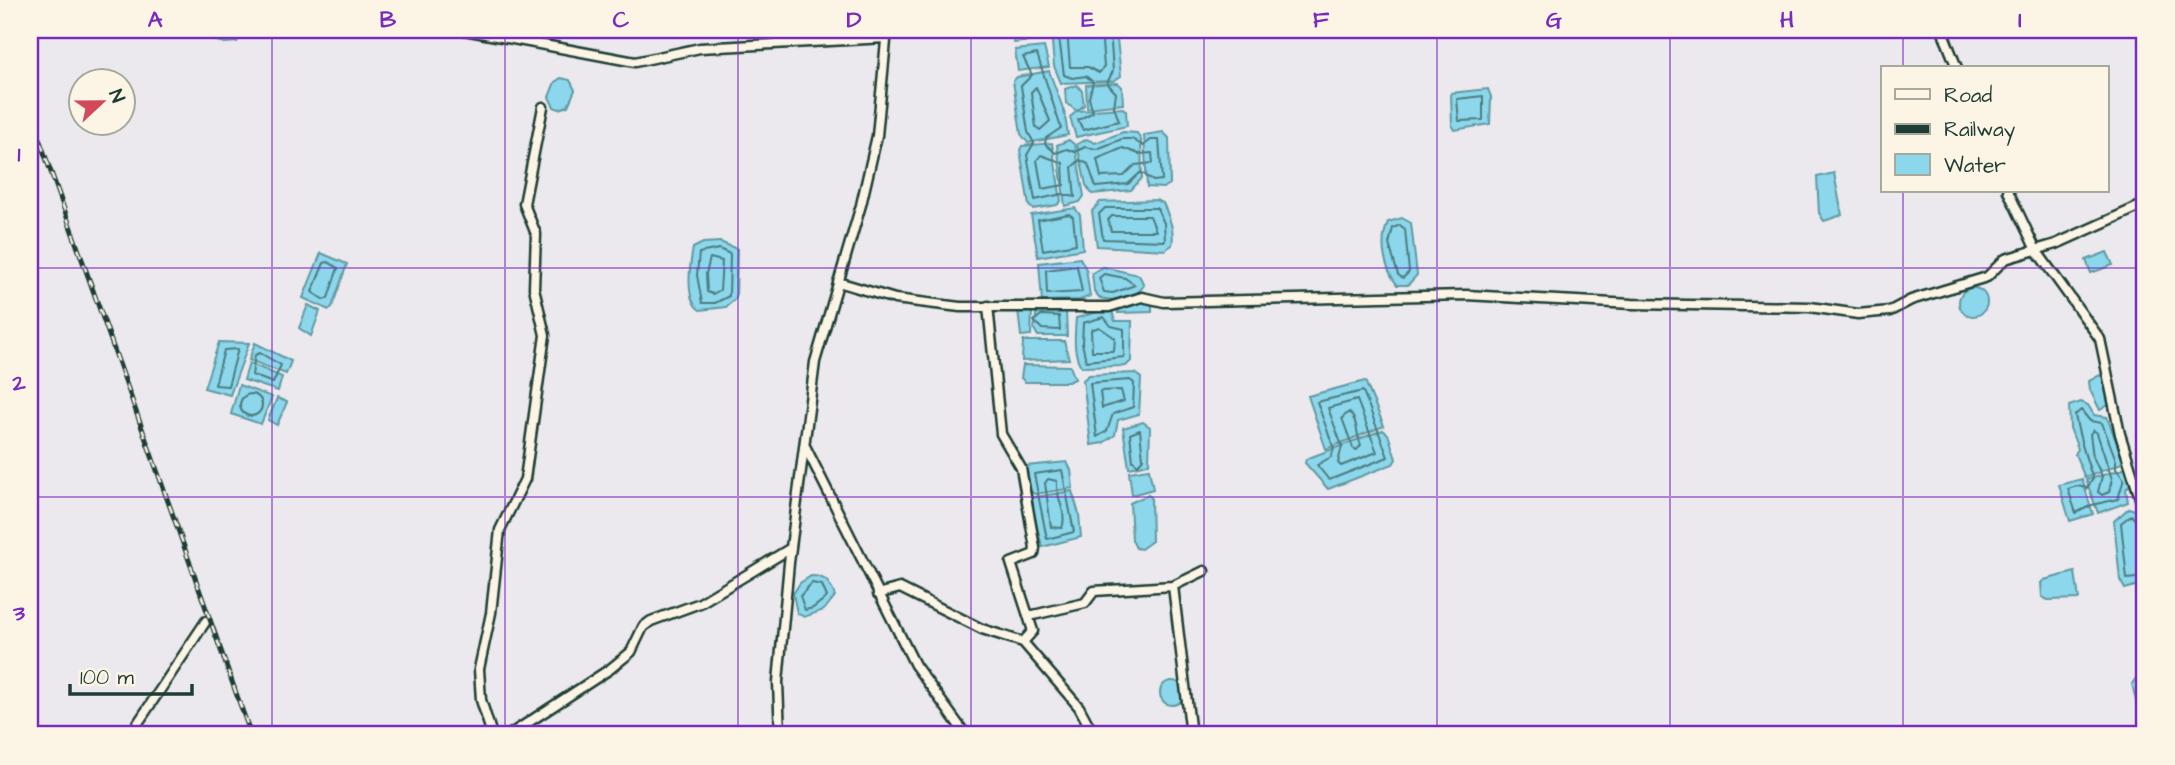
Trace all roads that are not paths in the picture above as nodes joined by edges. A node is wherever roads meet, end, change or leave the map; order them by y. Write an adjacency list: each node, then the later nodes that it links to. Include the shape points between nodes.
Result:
1 (464, 30): 3 (street, via 635,62 700,48)
2 (1942, 30): 4 (street)
3 (886, 34): 9 (street, via 877,136)
4 (1956, 66)
5 (543, 107): 21 (street, via 524,204 536,234 534,288 545,334 525,479 500,530 480,669 481,700)
6 (2008, 192): 8 (street)
7 (2145, 204): 8 (street)
8 (2036, 250): 10 (street, via 2006,259 1987,277 1890,311 1858,314 1810,307 1466,295 1164,302 1142,296 1109,307); 12 (street, via 2100,339 2120,434)
9 (838, 282): 10 (street, via 895,299); 11 (street, via 815,362)
10 (988, 306): 17 (street, via 1000,434 1021,468 1035,548 1034,554 1011,563)
11 (805, 446): 13 (street); 16 (street)
12 (2145, 514)
13 (791, 548): 22 (street, via 700,603 651,621 631,652 610,669); 23 (street, via 778,682)
14 (1204, 571): 15 (street)
15 (1173, 586): 17 (street, via 1094,591 1085,603); 26 (street)
16 (878, 594): 19 (street, via 900,588 982,629); 24 (street, via 915,665)
17 (1029, 616): 19 (street, via 1033,631)
18 (206, 621): 20 (street)
19 (1023, 642): 25 (street, via 1079,707)
20 (130, 735)
21 (492, 735)
22 (509, 735)
23 (780, 735)
24 (966, 735)
25 (1094, 735)
26 (1191, 735)

